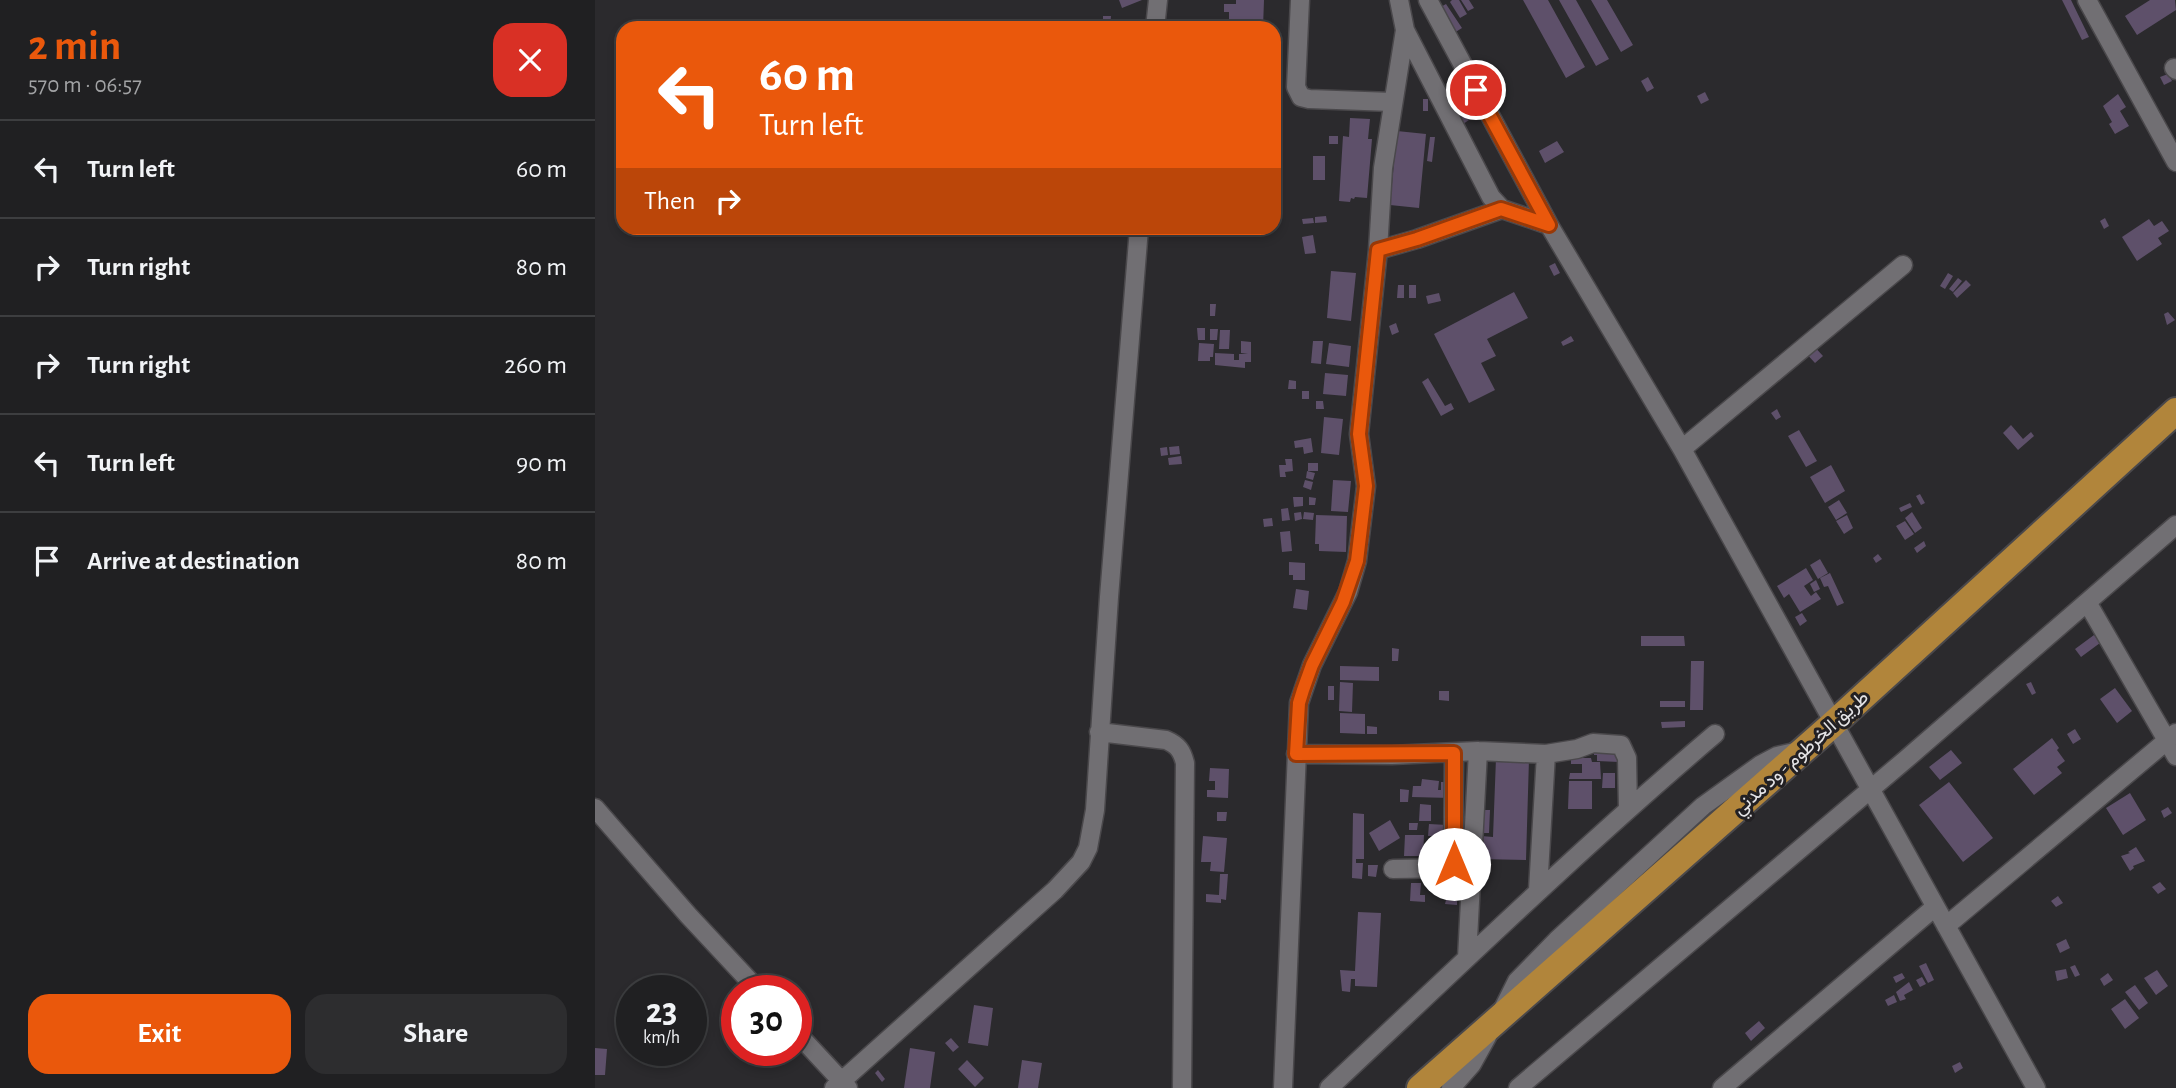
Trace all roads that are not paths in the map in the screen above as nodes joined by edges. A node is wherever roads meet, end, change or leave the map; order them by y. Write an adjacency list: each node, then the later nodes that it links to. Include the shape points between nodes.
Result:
1 (1158, 0): 6 (street)
2 (1300, 0): 8 (street, via 1296,87 1301,97)
3 (1398, 0): 7 (street)
4 (1428, 0): 11 (street)
5 (2087, 0): 9 (street)
6 (1156, 21)
7 (1405, 30): 8 (street); 10 (street)
8 (1392, 103): 13 (street)
9 (2176, 162)
10 (1501, 209): 11 (street); 13 (street)
11 (1549, 225): 16 (street)
12 (1138, 235): 20 (street)
13 (1378, 250): 25 (street, via 1359,434 1366,486 1357,561 1303,690)
14 (1903, 265): 16 (street)
15 (2176, 411): 19 (highway, طريق الخرطوم - ود مدني)
16 (1682, 449): 19 (street)
17 (2176, 525): 18 (street)
18 (2087, 602): 22 (street); 27 (street)
19 (1833, 724): 27 (street); 36 (highway, طريق الخرطوم - ود مدني)
20 (1099, 732): 38 (street, via 1093,822 1081,862); 40 (street, via 1166,740 1182,752 1185,763)
21 (1715, 734): 29 (street)
22 (2173, 743): 33 (street)
23 (1478, 751): 24 (street); 26 (street); 34 (street)
24 (1454, 753): 25 (street); 30 (street, via 1453,869)
25 (1296, 754): 41 (street)
26 (1546, 754): 29 (street, via 1593,743 1621,745 1627,758); 31 (street)
27 (1870, 790): 32 (street); 45 (street)
28 (595, 808): 35 (street)
29 (1628, 808): 31 (street)
30 (1393, 869)
31 (1538, 890): 34 (street)
32 (1935, 907): 33 (street); 39 (street)
33 (1946, 926): 46 (street)
34 (1467, 958): 42 (street)
35 (744, 975)
36 (1497, 1020): 43 (highway, طريق الخرطوم - ود مدني); 44 (street, via 1472,1064)
37 (812, 1051): 38 (street)
38 (841, 1086)
39 (1724, 1087)
40 (1182, 1088)
41 (1283, 1088)
42 (1329, 1088)
43 (1420, 1088)
44 (1451, 1088)
45 (1518, 1088)
46 (2036, 1088)

